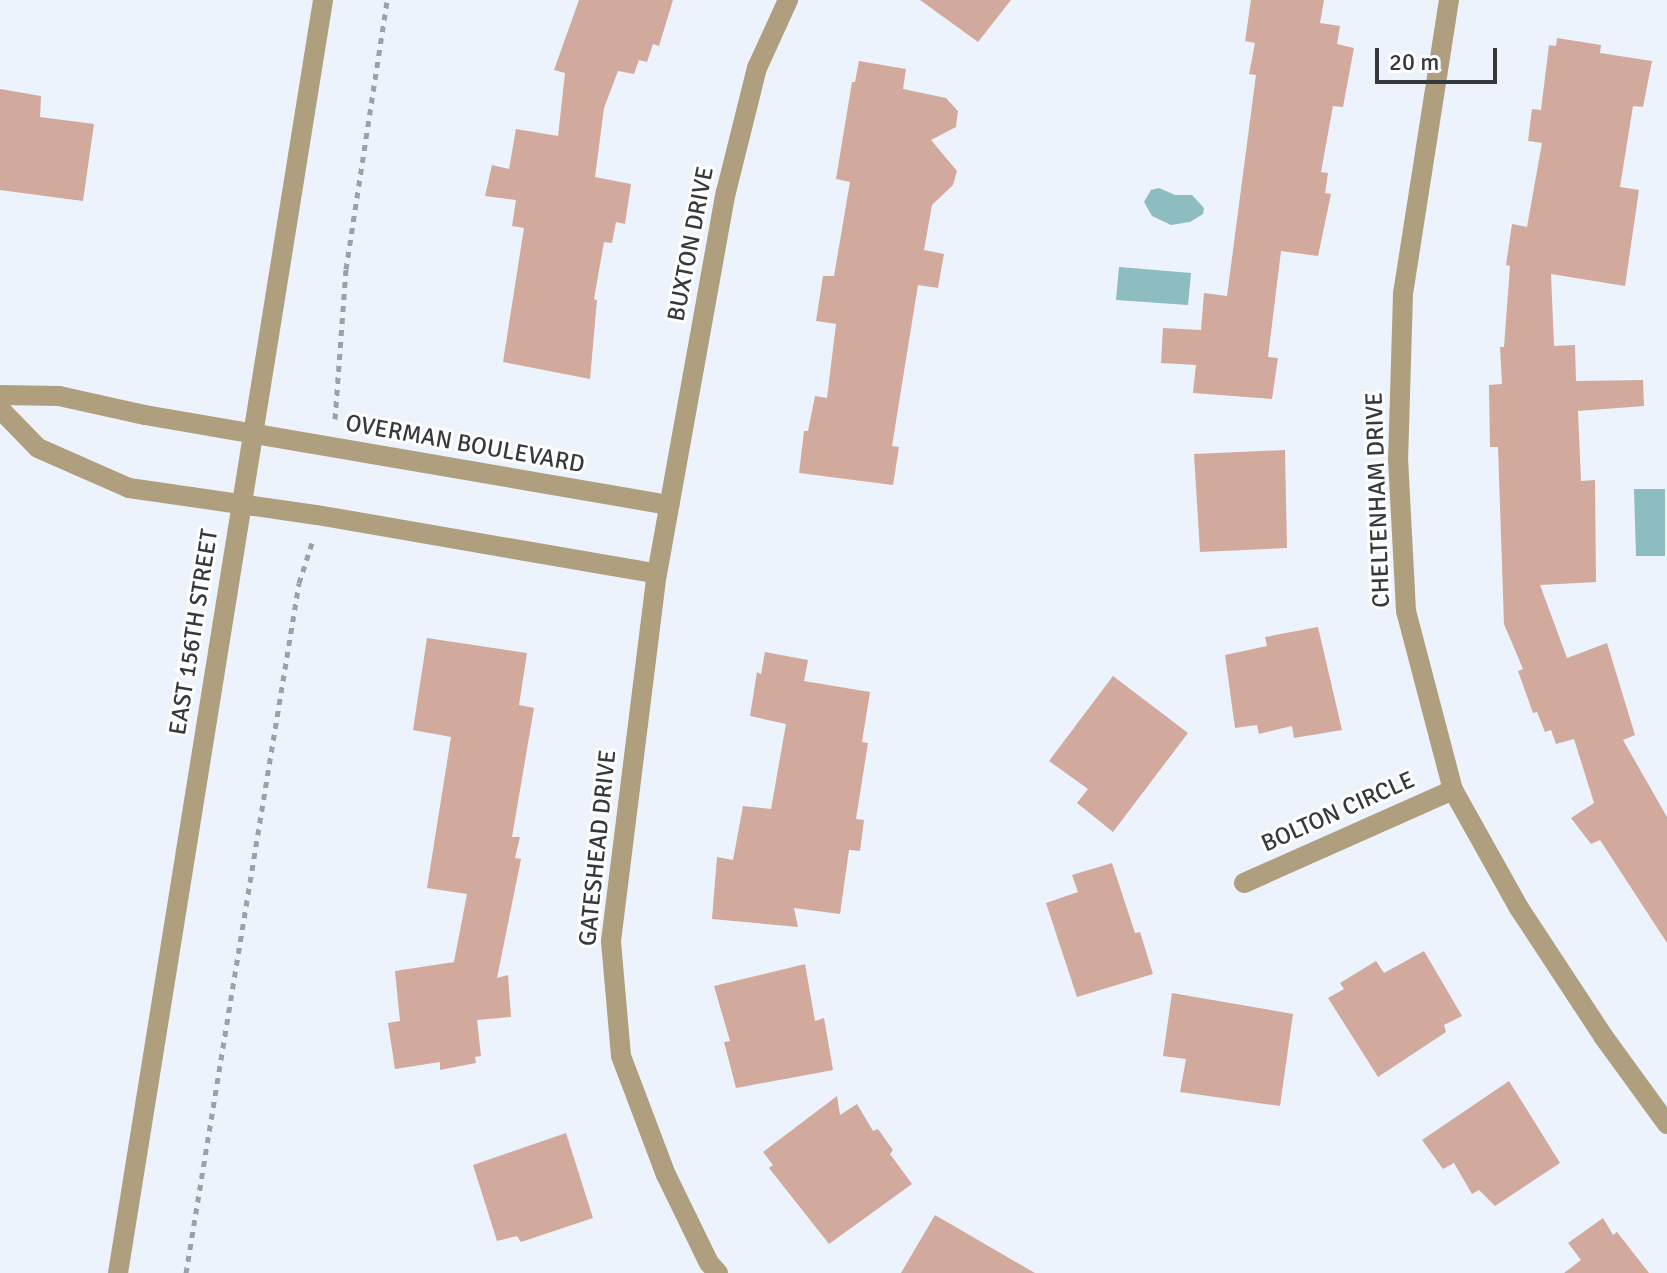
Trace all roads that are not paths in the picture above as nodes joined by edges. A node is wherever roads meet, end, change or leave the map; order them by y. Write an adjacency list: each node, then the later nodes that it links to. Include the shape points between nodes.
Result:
1 (323, 0): 6 (street, EAST 156TH STREET)
2 (788, 0): 8 (street, BUXTON DRIVE, via 757,68 726,192)
3 (1449, 0): 10 (street, CHELTENHAM DRIVE, via 1403,294 1398,458 1406,611)
4 (0, 395): 6 (street, OVERMAN BOULEVARD, via 59,396)
5 (0, 409): 7 (street, via 38,448 129,488)
6 (253, 432): 7 (street, EAST 156TH STREET); 8 (street, OVERMAN BOULEVARD)
7 (241, 505): 9 (street); 14 (street, EAST 156TH STREET)
8 (669, 505): 9 (street, GATESHEAD DRIVE)
9 (657, 574): 13 (street, GATESHEAD DRIVE, via 611,941 621,1056)
10 (1453, 790): 11 (street, BOLTON CIRCLE); 12 (street, CHELTENHAM DRIVE, via 1519,908)
11 (1244, 883)
12 (1667, 1124)
13 (708, 1270)
14 (118, 1273)

